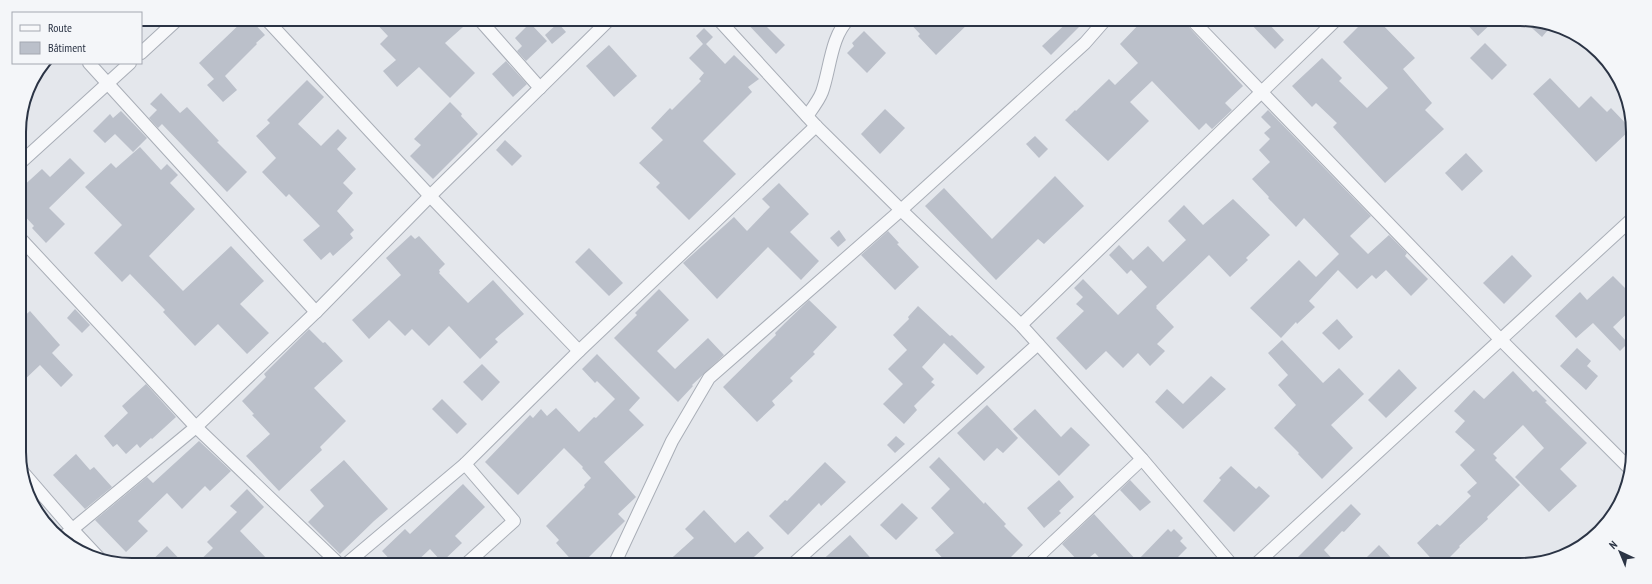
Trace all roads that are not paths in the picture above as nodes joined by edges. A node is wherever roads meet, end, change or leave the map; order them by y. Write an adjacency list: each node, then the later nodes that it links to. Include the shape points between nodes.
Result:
1 (170, 26): 10 (street)
2 (272, 26): 19 (street)
3 (485, 26): 14 (street)
4 (603, 26): 14 (street)
5 (724, 26): 16 (street)
6 (843, 26): 16 (street, via 836,41 821,94)
7 (1100, 26): 20 (street, via 1085,43)
8 (1198, 26): 15 (street)
9 (1330, 26): 15 (street)
10 (142, 51)
11 (90, 64): 13 (street)
12 (129, 64): 13 (street)
13 (108, 83): 18 (street); 23 (street)
14 (540, 88): 19 (street)
15 (1261, 93): 24 (street); 25 (street)
16 (807, 116): 17 (street)
17 (816, 126): 20 (street); 27 (street)
18 (26, 158)
19 (430, 196): 23 (street); 27 (street)
20 (901, 210): 24 (street); 38 (street, via 709,378 672,441)
21 (1626, 224): 25 (street)
22 (26, 244): 28 (street)
23 (316, 312): 28 (street)
24 (1021, 325): 26 (street)
25 (1500, 339): 31 (street); 42 (street)
26 (1038, 344): 29 (street); 39 (street)
27 (579, 351): 30 (street)
28 (196, 427): 33 (street); 35 (street)
29 (1142, 459): 40 (street); 41 (street)
30 (465, 464): 36 (street); 37 (street, via 514,521)
31 (1625, 464)
32 (32, 484): 33 (street)
33 (67, 533): 34 (street)
34 (84, 546)
35 (333, 558)
36 (353, 558)
37 (473, 558)
38 (617, 558)
39 (800, 558)
40 (1036, 558)
41 (1226, 558)
42 (1263, 558)

